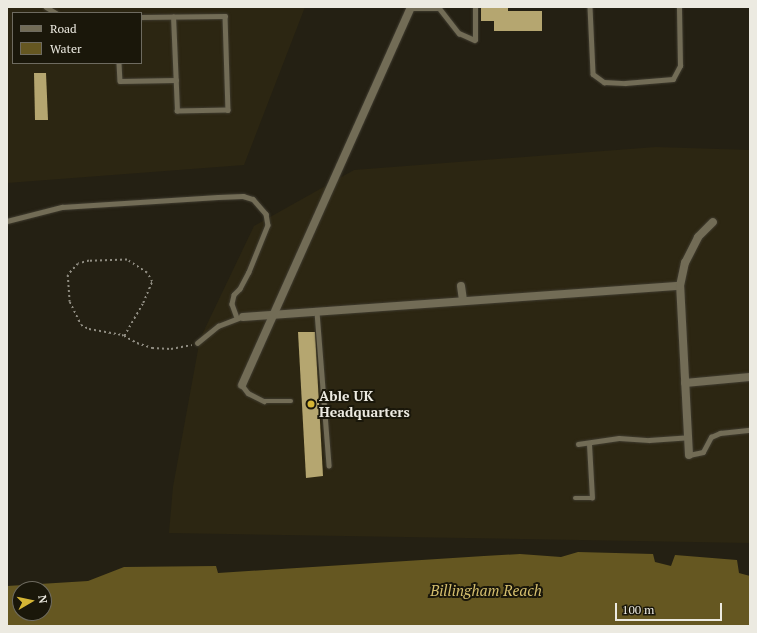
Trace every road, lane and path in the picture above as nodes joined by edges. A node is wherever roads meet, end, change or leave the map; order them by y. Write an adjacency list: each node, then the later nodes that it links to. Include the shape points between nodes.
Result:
1 (475, 7): 5 (lane, via 475,40 459,33)
2 (590, 7): 3 (lane, via 593,74 604,82 625,83 673,79 680,66)
3 (679, 7)
4 (411, 8): 5 (lane); 14 (street)
5 (441, 8)
6 (142, 17): 7 (lane)
7 (173, 17): 9 (lane); 9 (lane, via 225,16 228,110 177,111)
8 (119, 64): 9 (lane, via 120,81)
9 (176, 80)
10 (7, 221): 19 (lane, via 62,207 218,197 243,196 253,199 266,214 268,225 249,272 240,290 234,295 232,304)
11 (713, 222): 13 (street, via 698,237 686,263)
12 (461, 286): 15 (street)
13 (680, 286): 15 (street); 23 (street)
14 (280, 298): 17 (street); 18 (street)
15 (463, 302): 16 (street)
16 (317, 312): 17 (street); 31 (lane)
17 (285, 314): 18 (street)
18 (272, 315): 19 (street); 24 (street)
19 (240, 318): 21 (lane, via 218,326)
20 (124, 336): 20 (path, via 152,282 147,273 127,260 89,261 78,264 68,275 70,302 81,325); 21 (path, via 152,348 171,349)
21 (197, 343)
22 (750, 377): 23 (street)
23 (685, 383): 27 (street)
24 (242, 385): 25 (lane, via 248,393 264,401)
25 (291, 401)
26 (750, 430): 30 (lane, via 720,432 711,437 703,452)
27 (688, 437): 29 (lane, via 649,440 619,438); 30 (street)
28 (578, 444): 29 (lane)
29 (589, 444): 32 (lane, via 592,498)
30 (689, 455)
31 (329, 466)
32 (575, 498)

